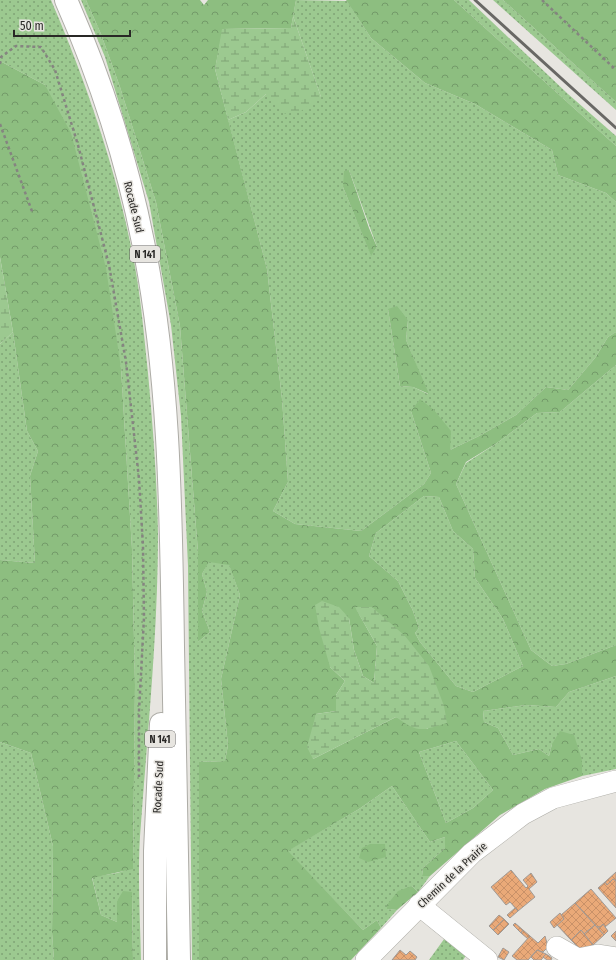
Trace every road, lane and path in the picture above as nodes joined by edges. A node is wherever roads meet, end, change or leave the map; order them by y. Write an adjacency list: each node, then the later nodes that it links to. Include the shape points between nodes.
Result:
1 (66, 0): 7 (highway, Rocade Sud / N 141, via 85,43 103,96 143,241 160,358)
2 (542, 0): 4 (path)
3 (0, 64): 8 (path, via 2,57 16,46 41,47 56,70 109,265 126,362 143,538 144,618 139,711)
4 (616, 70)
5 (0, 124): 6 (path)
6 (33, 214)
7 (171, 519): 13 (highway, Rocade Sud / N 141, via 155,851); 14 (highway, Rocade Sud / N 141)
8 (139, 780)
9 (616, 781): 10 (street, Chemin de la Prairie, via 553,798 523,814 472,853)
10 (419, 905): 15 (street, Chemin de la Prairie); 16 (street)
11 (556, 947): 12 (street, via 578,959 598,956)
12 (616, 958)
13 (155, 960)
14 (179, 960)
15 (366, 960)
16 (487, 960)

